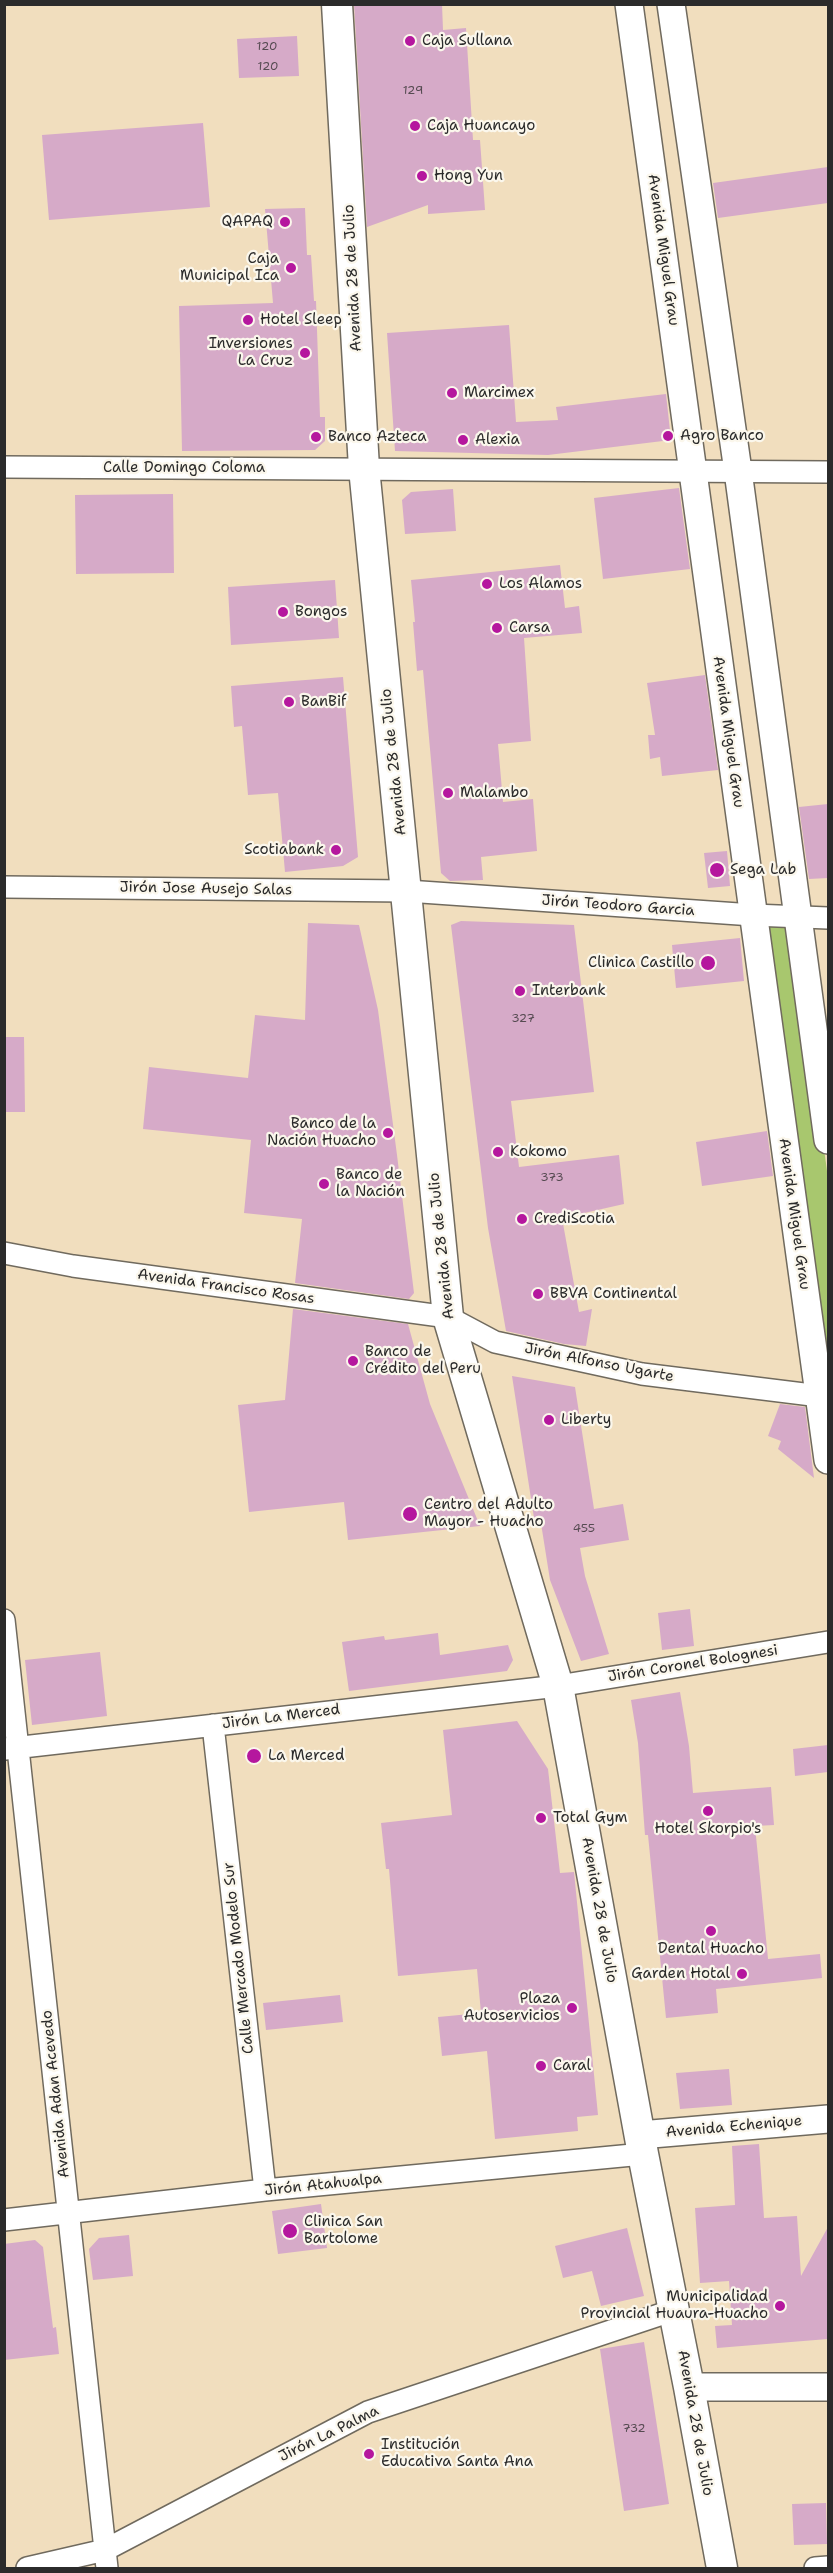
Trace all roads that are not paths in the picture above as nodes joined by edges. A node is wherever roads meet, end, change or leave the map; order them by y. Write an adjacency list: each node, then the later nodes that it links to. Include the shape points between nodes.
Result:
1 (337, 4): 5 (main road, Avenida 28 de Julio)
2 (629, 4): 6 (street, Avenida Miguel Grau)
3 (671, 4): 7 (street)
4 (4, 467): 5 (street, Calle Domingo Coloma)
5 (364, 468): 6 (street, Calle Domingo Coloma); 10 (main road, Avenida 28 de Julio)
6 (693, 470): 7 (street, Calle Domingo Coloma); 11 (street, Avenida Miguel Grau)
7 (738, 471): 8 (street, Calle Domingo Coloma); 12 (street)
8 (828, 472)
9 (4, 887): 10 (street, Jirón Jose Ausejo Salas)
10 (407, 891): 11 (street, Jirón Teodoro Garcia); 16 (main road, Avenida 28 de Julio)
11 (753, 915): 12 (street, Jirón Teodoro Garcia); 17 (street, Avenida Miguel Grau)
12 (798, 916): 13 (street, Jirón Teodoro Garcia); 14 (street)
13 (828, 918)
14 (828, 1140)
15 (4, 1253): 16 (street, Avenida Francisco Rosas)
16 (448, 1317): 17 (street, Jirón Alfonso Ugarte, via 495,1342 642,1374); 21 (main road, Avenida 28 de Julio)
17 (824, 1396): 18 (street, Avenida Miguel Grau)
18 (828, 1460)
19 (4, 1620): 23 (street, Avenida Adan Acevedo)
20 (828, 1642): 21 (street, Jirón Coronel Bolognesi)
21 (558, 1686): 22 (street, Jirón La Merced); 25 (main road, Avenida 28 de Julio)
22 (213, 1725): 23 (street, Jirón La Merced); 26 (street, Calle Mercado Modelo Sur)
23 (11, 1748): 27 (street, Avenida Adan Acevedo)
24 (828, 2119): 25 (street, Avenida Echenique)
25 (641, 2145): 26 (street, Jirón Atahualpa); 29 (main road, Avenida 28 de Julio)
26 (265, 2190): 27 (street, Jirón Atahualpa)
27 (69, 2212): 28 (street, Jirón Atahualpa); 32 (street, Avenida Adan Acevedo)
28 (4, 2220)
29 (674, 2310): 30 (main road, Avenida 28 de Julio); 32 (street, Jirón La Palma, via 368,2412)
30 (689, 2387): 31 (street); 35 (main road, Avenida 28 de Julio)
31 (828, 2387)
32 (106, 2559): 34 (street, Jirón La Palma)
33 (828, 2567): 36 (street)
34 (27, 2568)
35 (722, 2568)
36 (815, 2568)

